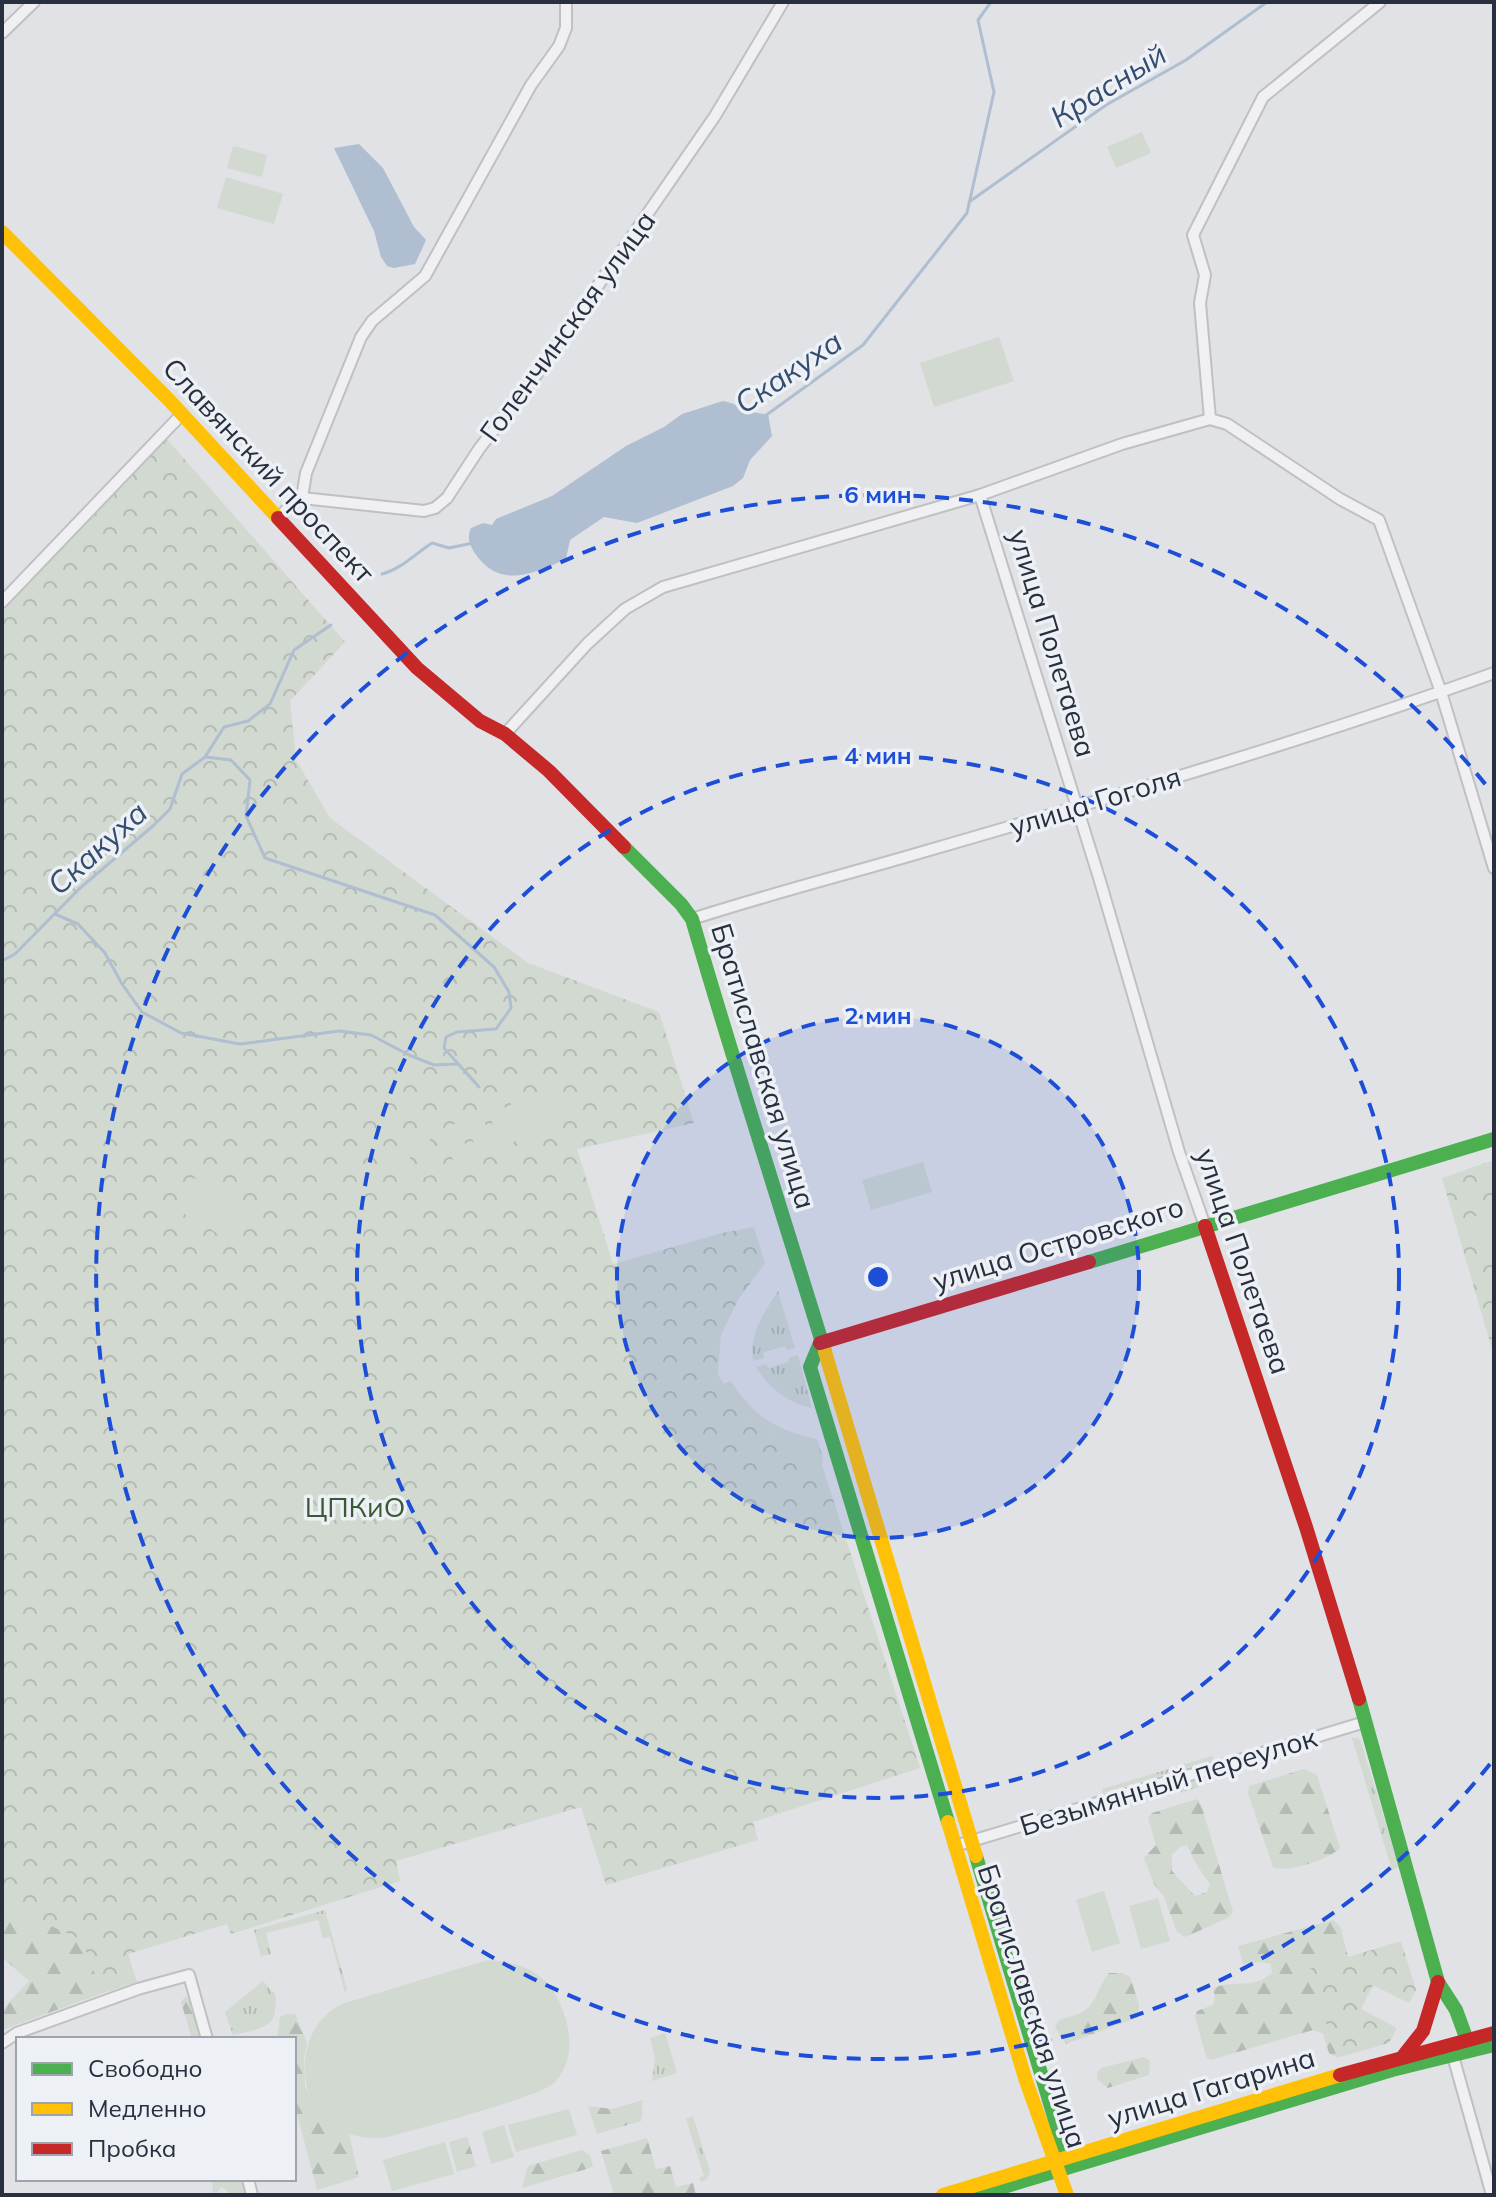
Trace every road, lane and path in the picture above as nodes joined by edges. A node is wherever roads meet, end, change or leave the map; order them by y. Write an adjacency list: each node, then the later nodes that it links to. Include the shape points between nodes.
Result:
1 (34, 2): 5 (street)
2 (566, 2): 10 (street, via 566,28 559,46 531,85 425,276 361,337 306,473)
3 (783, 2): 10 (street, Голенчинская улица, via 715,116 447,498 424,511)
4 (1380, 2): 8 (street, via 1263,97 1193,235 1205,275 1200,303)
5 (2, 33)
6 (2, 232): 7 (street, Славянский проспект)
7 (182, 414): 11 (street, Славянский проспект); 12 (street)
8 (1210, 419): 9 (street); 14 (street, via 1227,424 1379,520)
9 (980, 495): 15 (street, via 663,587 625,609 587,644); 16 (street, улица Полетаева)
10 (302, 498): 11 (street)
11 (280, 517): 15 (street, Славянский проспект, via 417,668 480,721)
12 (2, 602)
13 (1494, 673): 14 (street, улица Гоголя)
14 (1441, 692): 16 (street, улица Гоголя); 17 (street)
15 (505, 734): 18 (street, Братиславская улица, via 589,809)
16 (1076, 807): 18 (street, улица Гоголя); 20 (street, улица Полетаева)
17 (1494, 868)
18 (692, 919): 21 (street, Братиславская улица)
19 (1494, 1139): 20 (street, улица Островского)
20 (1205, 1226): 21 (street, улица Островского); 22 (street, улица Полетаева)
21 (820, 1343): 23 (street, Братиславская улица); 24 (street, Братиславская улица, via 810,1367)
22 (1365, 1722): 23 (street, Безымянный переулок); 25 (street, улица Полетаева)
23 (970, 1840): 24 (street, Братиславская улица); 33 (street, Братиславская улица)
24 (955, 1846): 33 (street, Братиславская улица, via 1026,2081)
25 (1438, 1982): 28 (street, улица Полетаева); 32 (street, via 1428,2023)
26 (1494, 2033): 28 (street, улица Гагарина)
27 (206, 2037): 29 (street, via 189,1975 44,2023)
28 (1467, 2040): 30 (street); 31 (street); 32 (street, улица Гагарина)
29 (2, 2043)
30 (1494, 2044): 31 (street, улица Гагарина)
31 (1453, 2056): 33 (street, улица Гагарина); 37 (street)
32 (1401, 2057): 33 (street, улица Гагарина)
33 (1060, 2163): 34 (street, улица Гагарина); 35 (street, улица Гагарина); 36 (street)
34 (943, 2195)
35 (977, 2195)
36 (1067, 2195)
37 (1492, 2195)

